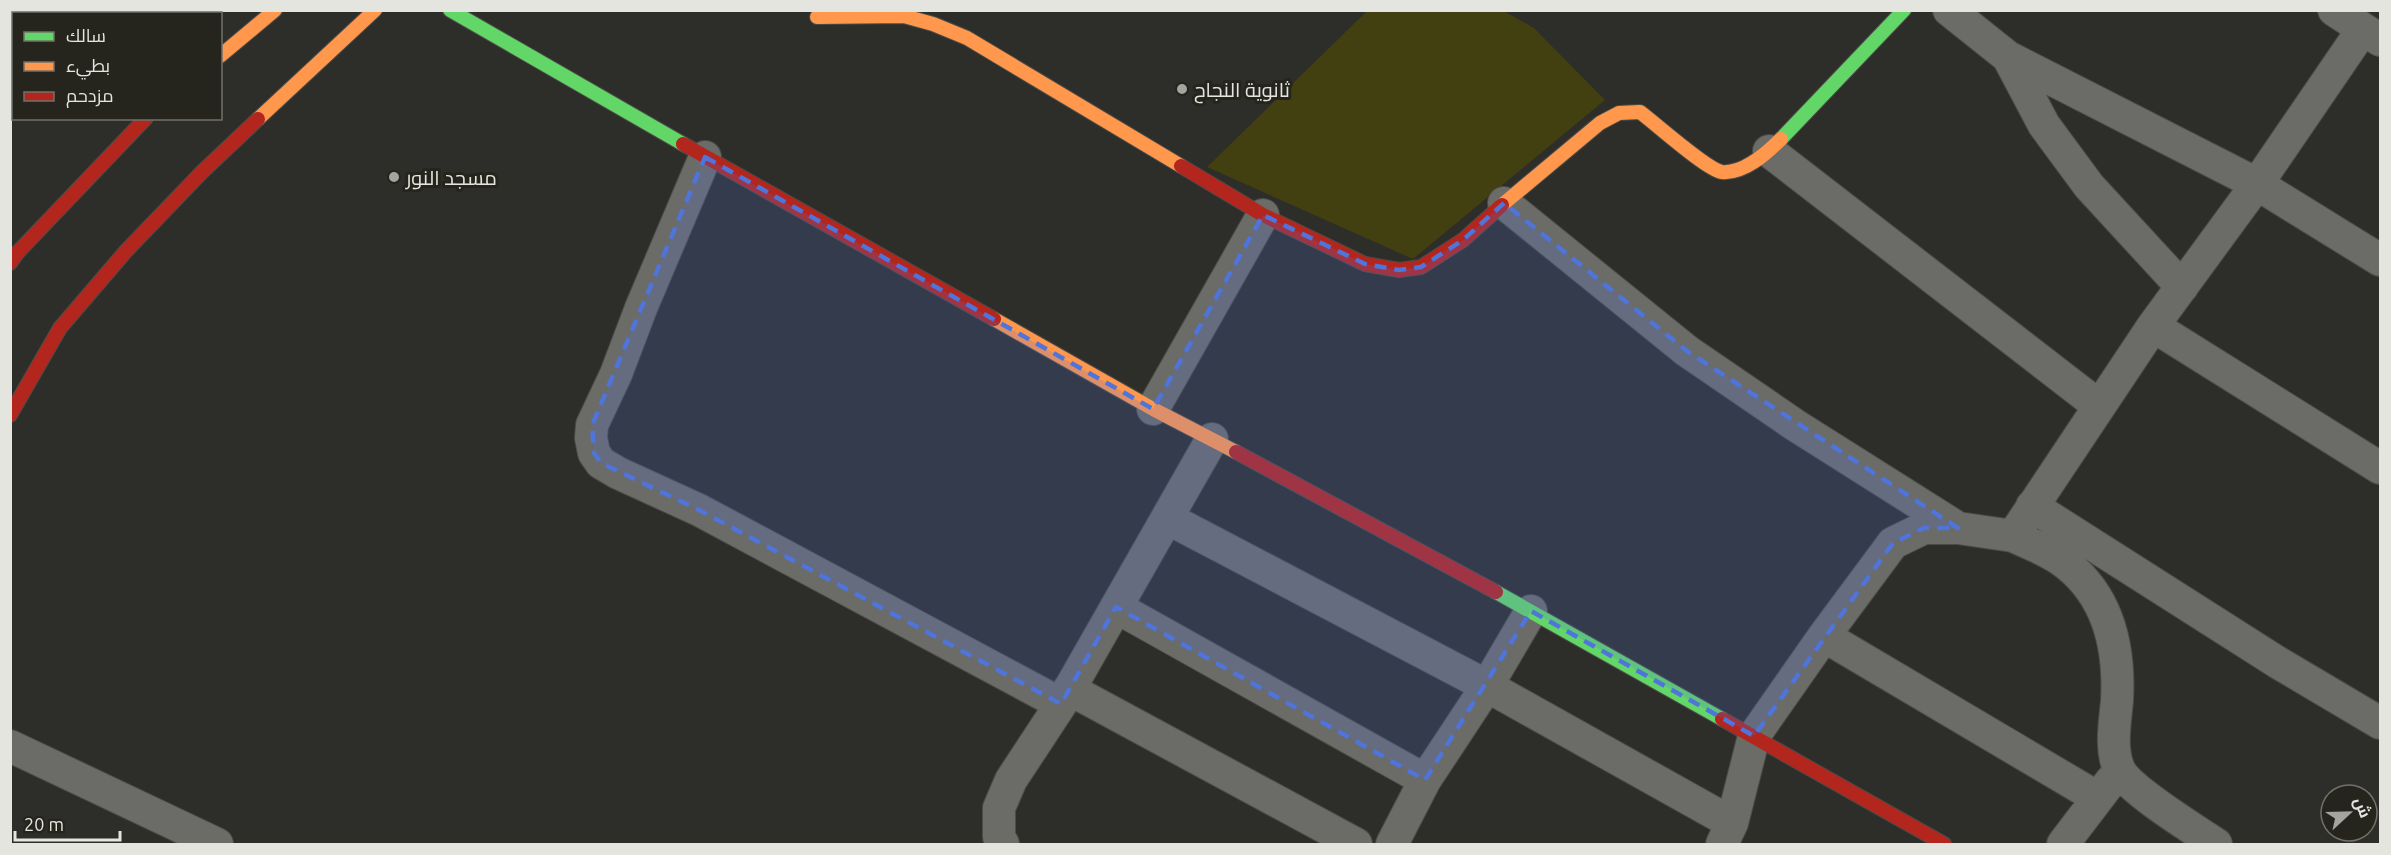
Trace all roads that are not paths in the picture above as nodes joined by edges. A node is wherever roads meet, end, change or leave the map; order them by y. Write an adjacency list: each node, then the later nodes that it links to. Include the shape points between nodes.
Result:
1 (275, 10): 9 (main road)
2 (375, 10): 23 (main road, via 202,172 126,251 60,328)
3 (450, 10): 13 (main road)
4 (1904, 10): 12 (main road)
5 (1949, 10): 10 (street)
6 (2334, 10): 8 (street)
7 (817, 17): 16 (main road, via 904,16 967,38)
8 (2372, 34): 14 (street)
9 (222, 54)
10 (2008, 57): 14 (street); 19 (street, via 2044,125 2089,186)
11 (144, 120): 18 (main road)
12 (1768, 151): 15 (main road, via 1742,169 1721,172 1640,112 1619,113 1600,123); 21 (street)
13 (705, 157): 22 (main road); 34 (street, via 592,425 594,453 601,463 618,473 699,510)
14 (2257, 184): 17 (street); 19 (street)
15 (1504, 203): 16 (main road, via 1463,240 1421,267 1399,270 1365,264); 28 (street, via 1687,351)
16 (1263, 215): 22 (street)
17 (2380, 260)
18 (10, 263)
19 (2182, 287): 20 (street)
20 (2153, 326): 21 (street); 25 (street)
21 (2099, 406): 26 (street)
22 (1153, 409): 24 (main road)
23 (10, 415)
24 (1212, 439): 27 (street); 31 (main road)
25 (2380, 468)
26 (2032, 506): 29 (street); 35 (street)
27 (1167, 518): 30 (street); 33 (street)
28 (1958, 528): 29 (street); 32 (street, via 1924,528 1893,543)
29 (2013, 536): 38 (street, via 2061,559 2088,583 2110,624 2118,677 2114,742)
30 (1116, 607): 34 (street); 39 (street)
31 (1531, 611): 33 (street); 36 (main road)
32 (1824, 636): 36 (street); 40 (street)
33 (1487, 686): 39 (street); 41 (street)
34 (1065, 696): 43 (street, via 1011,780 999,808 999,837); 44 (street)
35 (2380, 723)
36 (1754, 736): 41 (street); 46 (main road)
37 (10, 746): 42 (street)
38 (2119, 770): 40 (street); 48 (street, via 2139,791)
39 (1425, 780): 45 (street)
40 (2098, 798): 47 (street)
41 (1727, 834)
42 (216, 844)
43 (1003, 844)
44 (1356, 844)
45 (1392, 844)
46 (1944, 844)
47 (2063, 844)
48 (2216, 844)

